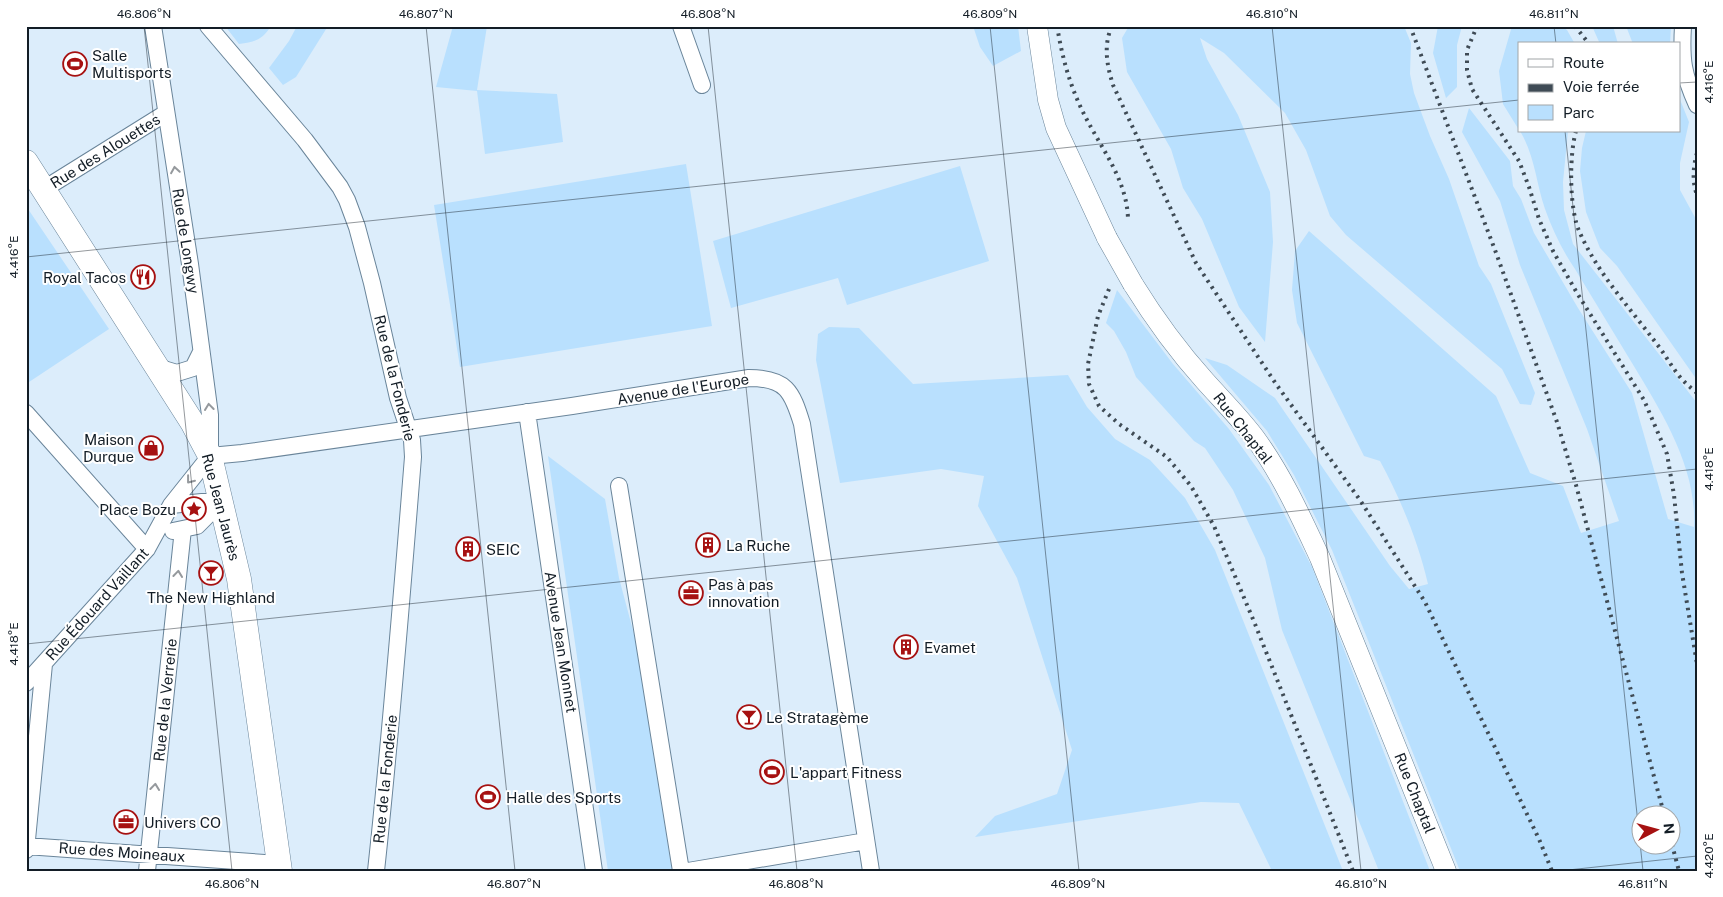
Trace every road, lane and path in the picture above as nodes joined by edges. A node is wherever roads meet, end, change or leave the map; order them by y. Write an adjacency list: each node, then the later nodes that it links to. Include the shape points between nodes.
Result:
1 (153, 26): 8 (street, Rue de Longwy)
2 (208, 26): 15 (street, Rue de la Fonderie, via 305,140 347,200 372,283)
3 (681, 26): 6 (street)
4 (1037, 26): 36 (street, Rue Chaptal, bridge, via 1048,100 1056,128 1107,238 1152,315 1256,439 1298,509)
5 (1683, 26): 7 (street, via 1684,74)
6 (702, 85)
7 (1697, 105)
8 (166, 113): 10 (street, Rue des Alouettes); 11 (street, Rue de Longwy, one-way to 8)
9 (26, 162): 10 (main road, Rue Jean Jaurès)
10 (44, 189): 12 (main road, Rue Jean Jaurès)
11 (201, 352): 12 (street, via 193,368 177,373); 16 (street, Rue de Longwy, one-way to 11, via 210,414)
12 (157, 367): 16 (main road, Rue Jean Jaurès)
13 (527, 412): 15 (street, Avenue de l'Europe); 25 (street, Avenue de l'Europe, via 749,378 775,380 784,386 797,407 802,424); 32 (street, Avenue Jean Monnet)
14 (26, 413): 22 (street)
15 (408, 429): 16 (street, Avenue de l'Europe); 31 (street, Rue de la Fonderie, via 413,457)
16 (210, 456): 18 (main road, Rue Jean Jaurès); 19 (street, one-way to 19)
17 (619, 486): 33 (street)
18 (221, 502): 19 (street); 20 (street); 21 (main road, Rue Jean Jaurès)
19 (171, 505): 22 (street)
20 (190, 527): 21 (street); 22 (street, Rue Édouard Vaillant); 28 (street, Rue de la Verrerie, one-way to 20)
21 (230, 534): 29 (main road, Rue Jean Jaurès, via 249,638)
22 (151, 543): 23 (street, Rue Édouard Vaillant)
23 (44, 664): 24 (street, Rue Édouard Vaillant); 26 (street)
24 (26, 683)
25 (866, 841): 34 (street); 35 (street, Avenue de l'Europe)
26 (26, 846): 27 (street); 28 (street, Rue des Moineaux)
27 (26, 850)
28 (148, 854): 29 (street, Rue des Moineaux); 30 (street, Rue de la Verrerie)
29 (279, 867)
30 (147, 871)
31 (376, 871)
32 (594, 871)
33 (681, 871)
34 (688, 871)
35 (871, 871)
36 (1446, 871)

